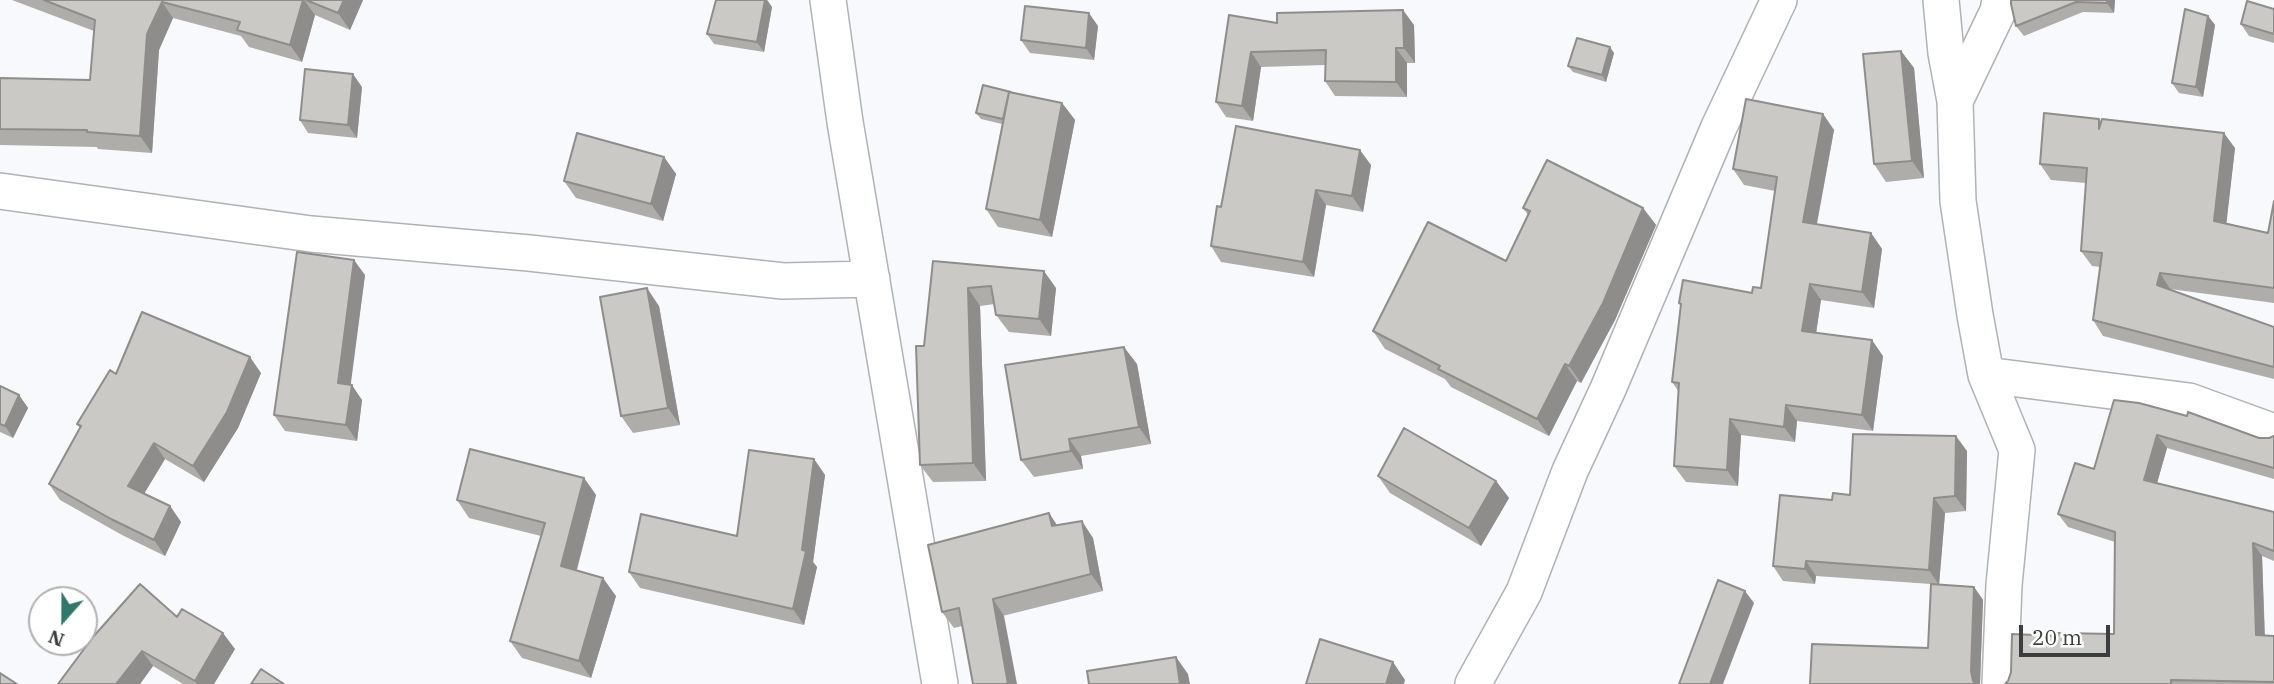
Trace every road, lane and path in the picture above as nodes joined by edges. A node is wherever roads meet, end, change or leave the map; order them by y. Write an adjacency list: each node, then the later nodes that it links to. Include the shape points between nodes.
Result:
1 (828, 0): 7 (street)
2 (1779, 0): 11 (street, via 1570,471 1524,592)
3 (1941, 0): 5 (street)
4 (2000, 0): 5 (street)
5 (1955, 101): 8 (street, via 1958,201)
6 (0, 191): 7 (street, via 312,234 783,281)
7 (872, 279): 10 (street)
8 (1986, 374): 9 (street, via 2189,401); 12 (street, via 2017,450)
9 (2274, 432)
10 (940, 684)
11 (1473, 684)
12 (2000, 684)

